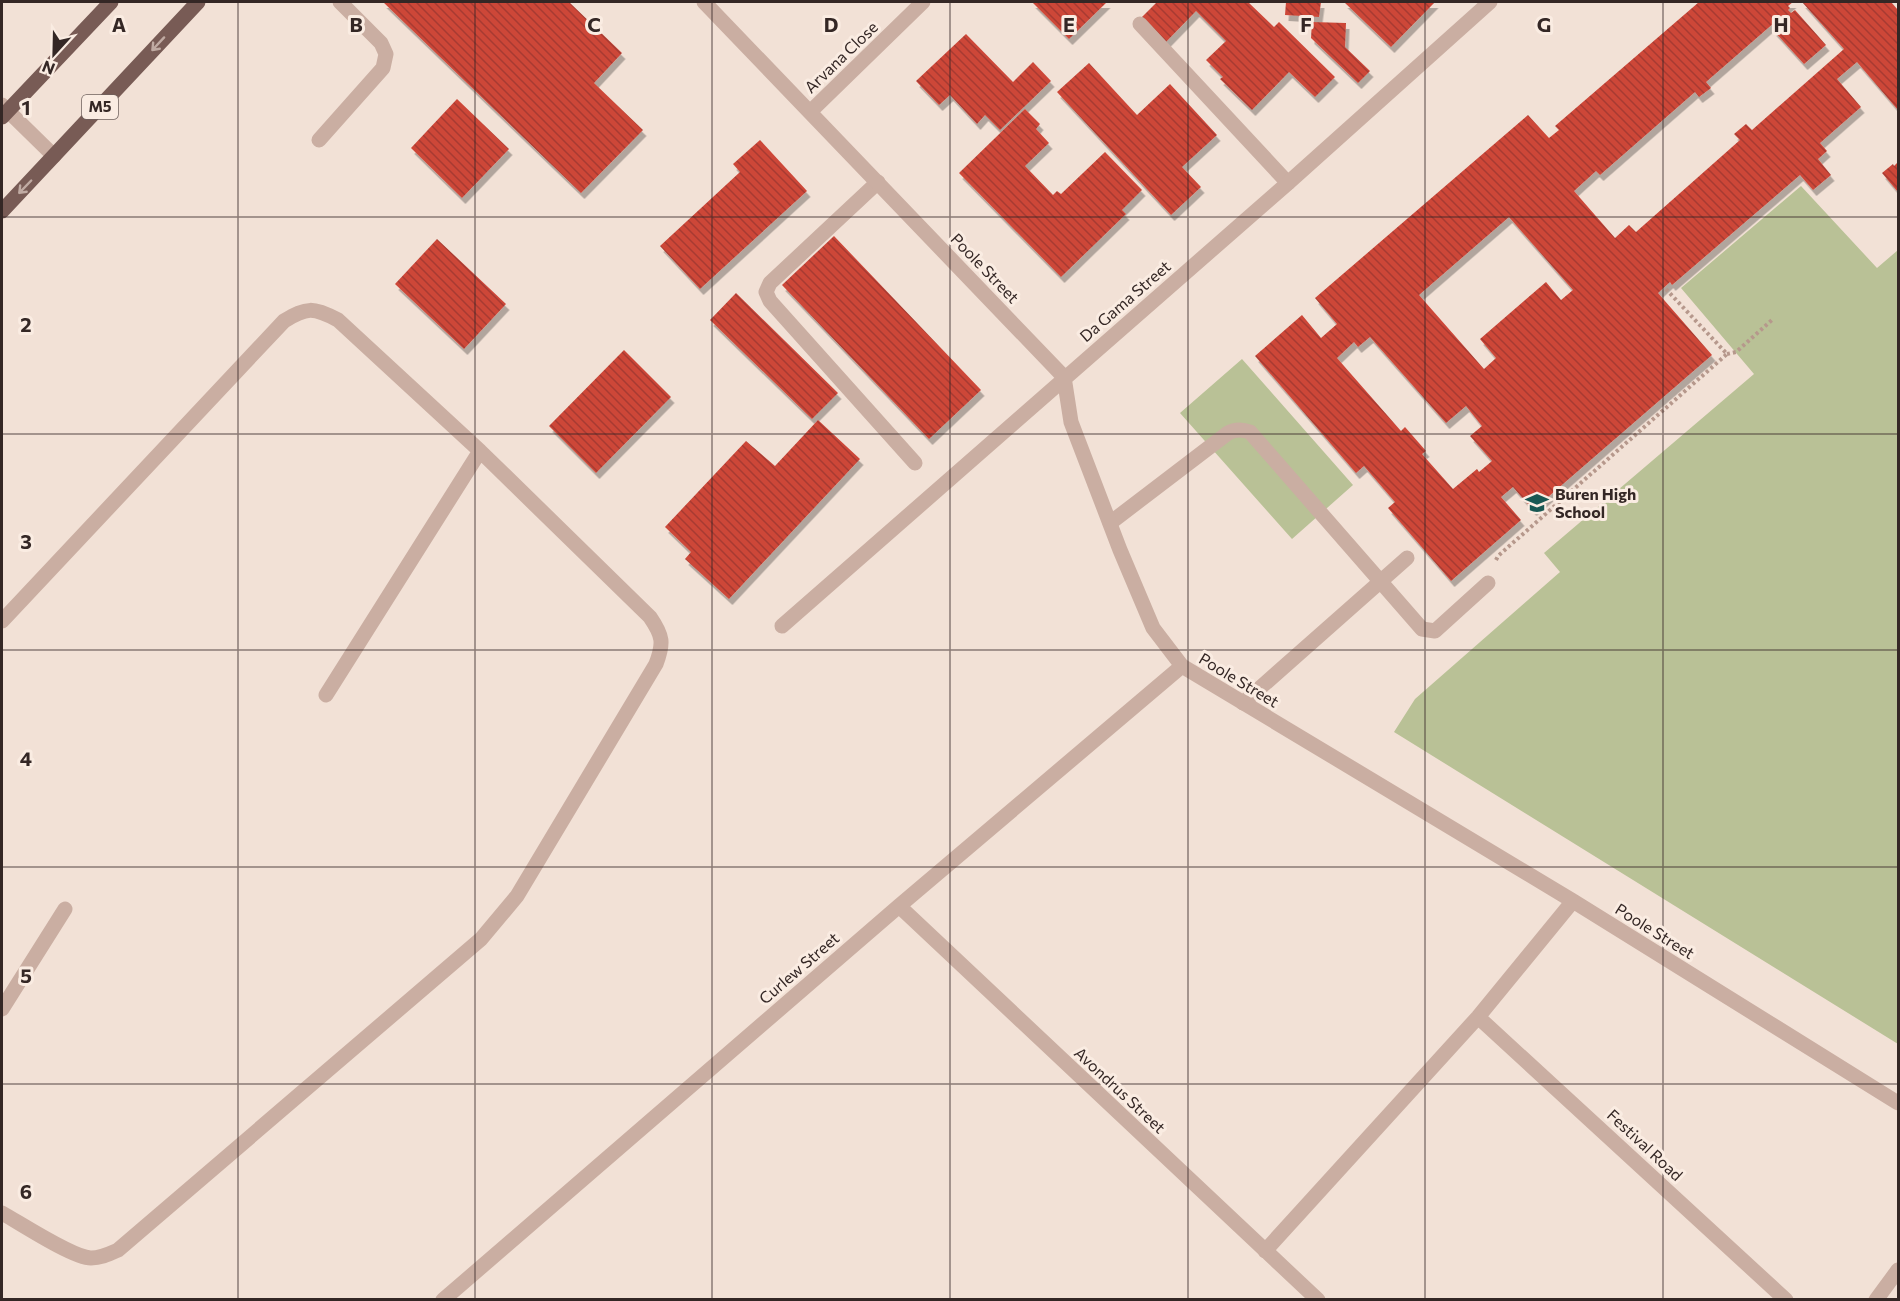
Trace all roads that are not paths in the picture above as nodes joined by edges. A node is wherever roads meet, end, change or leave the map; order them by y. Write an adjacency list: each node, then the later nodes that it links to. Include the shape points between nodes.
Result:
1 (111, 2): 8 (main road)
2 (198, 2): 11 (main road, M5, one-way to 11)
3 (340, 2): 10 (street, via 381,43 386,54 383,68)
4 (704, 2): 9 (street, Poole Street)
5 (922, 2): 9 (street, Arvana Close)
6 (1490, 2): 13 (street, Da Gama Street)
7 (1140, 24): 13 (street)
8 (3, 111): 11 (street)
9 (810, 112): 12 (street, Poole Street)
10 (319, 140)
11 (54, 156): 14 (main road, M5, one-way to 14)
12 (878, 182): 15 (street, Poole Street); 17 (street, via 770,283 766,292)
13 (1288, 183): 15 (street, Da Gama Street)
14 (2, 211)
15 (1064, 377): 18 (street, Poole Street, via 1071,422); 23 (street, Da Gama Street)
16 (480, 451): 22 (street, via 338,320 320,310 300,311 284,321); 25 (street); 33 (street, via 650,617 660,631 662,648 517,896 481,939 118,1250 105,1257 75,1254)
17 (915, 463)
18 (1110, 523): 20 (street, via 1228,433 1244,430 1250,432); 24 (street, Poole Street, via 1153,628)
19 (1407, 558): 20 (street)
20 (1380, 582): 21 (street, via 1422,629 1430,632); 26 (street)
21 (1488, 583)
22 (2, 621)
23 (782, 626)
24 (1182, 666): 26 (street, Poole Street); 28 (street, Curlew Street)
25 (326, 694)
26 (1243, 703): 27 (street, Poole Street)
27 (1573, 901): 31 (street); 32 (street, Poole Street)
28 (899, 906): 34 (street, Avondrus Street); 36 (street, Curlew Street)
29 (65, 909): 30 (street)
30 (2, 1009)
31 (1479, 1017): 34 (street); 38 (street, Festival Road)
32 (1899, 1103)
33 (2, 1213)
34 (1265, 1251): 37 (street, Avondrus Street)
35 (1899, 1270): 39 (street)
36 (443, 1299)
37 (1318, 1299)
38 (1786, 1299)
39 (1876, 1299)

